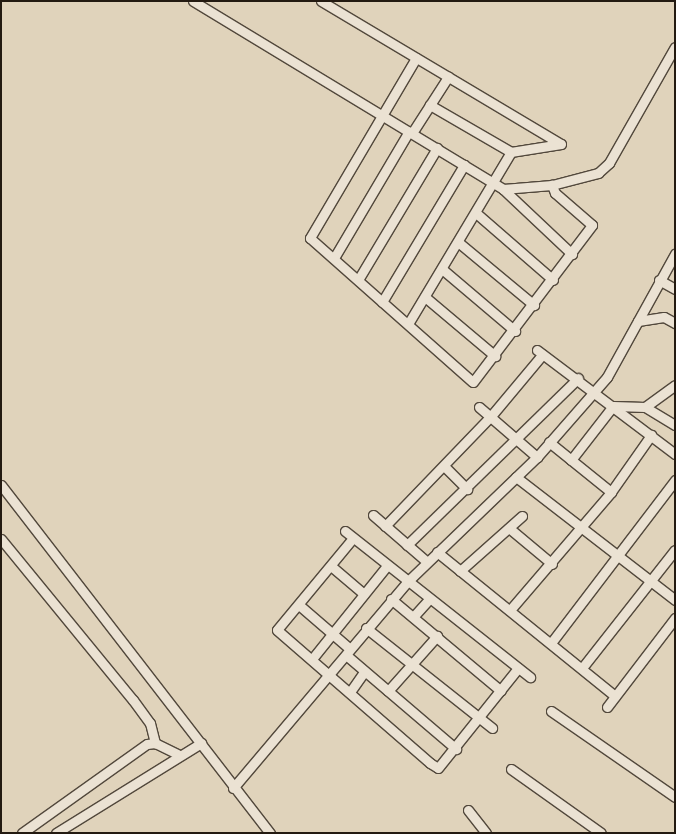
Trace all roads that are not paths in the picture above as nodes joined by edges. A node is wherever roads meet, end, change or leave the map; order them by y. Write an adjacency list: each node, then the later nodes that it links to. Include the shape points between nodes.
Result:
1 (193, 1): 7 (street)
2 (321, 1): 4 (street)
3 (675, 47): 13 (street, via 609,163 598,173)
4 (416, 58): 5 (street); 7 (street)
5 (448, 77): 6 (street); 10 (street, via 561,144)
6 (430, 105): 8 (street); 10 (street)
7 (382, 114): 8 (street); 19 (street, via 310,238)
8 (411, 132): 9 (street); 19 (street)
9 (437, 148): 11 (street); 21 (street)
10 (510, 152): 12 (street)
11 (464, 165): 12 (street); 26 (street)
12 (494, 184): 14 (street); 15 (street)
13 (552, 185): 14 (street); 17 (street, via 555,193 592,225)
14 (503, 189): 17 (street)
15 (476, 213): 16 (street); 22 (street)
16 (458, 242): 20 (street); 27 (street)
17 (572, 254): 22 (street)
18 (675, 254): 23 (street)
19 (334, 258): 21 (street)
20 (442, 270): 25 (street); 31 (street)
21 (358, 280): 26 (street)
22 (553, 280): 27 (street)
23 (659, 280): 24 (street); 28 (street)
24 (675, 289)
25 (424, 298): 30 (street); 32 (street)
26 (382, 302): 30 (street)
27 (534, 305): 31 (street)
28 (638, 321): 29 (street, via 664,317); 35 (street)
29 (675, 323)
30 (408, 324): 32 (street, via 474,382)
31 (515, 331): 32 (street)
32 (495, 356)
33 (578, 378): 35 (street); 39 (street, via 539,352); 42 (street)
34 (675, 385): 38 (street)
35 (595, 390): 36 (street); 43 (street)
36 (613, 406): 38 (street); 41 (street); 46 (street)
37 (478, 407): 39 (street)
38 (645, 407): 40 (street)
39 (491, 416): 42 (street); 47 (street)
40 (675, 425)
41 (651, 435): 44 (street); 52 (street)
42 (518, 440): 45 (street); 51 (street)
43 (550, 442): 45 (street); 46 (street)
44 (675, 454)
45 (537, 457): 48 (street)
46 (572, 460): 52 (street)
47 (444, 466): 51 (street); 55 (street)
48 (516, 476): 56 (street); 63 (street)
49 (675, 480): 64 (street)
50 (1, 485): 101 (street)
51 (467, 488): 61 (street)
52 (611, 492): 56 (street)
53 (373, 516): 55 (street)
54 (522, 516): 57 (street)
55 (385, 526): 61 (street)
56 (582, 527): 64 (street); 66 (street)
57 (509, 528): 66 (street); 69 (street)
58 (345, 531): 59 (street)
59 (353, 538): 67 (street); 68 (street)
60 (1, 539): 100 (street, via 133,700 150,723)
61 (407, 545): 65 (street)
62 (675, 550): 70 (street)
63 (437, 552): 65 (street); 69 (street)
64 (617, 554): 70 (street); 83 (street)
65 (426, 561): 71 (street)
66 (552, 564): 77 (street)
67 (332, 566): 72 (street); 76 (street)
68 (386, 567): 71 (street); 72 (street)
69 (460, 571): 77 (street)
70 (650, 581): 75 (street); 88 (street)
71 (406, 583): 73 (street); 74 (street)
72 (364, 594): 81 (street)
73 (391, 599): 78 (street); 80 (street)
74 (429, 599): 78 (street); 87 (street)
75 (675, 600)
76 (299, 605): 81 (street); 85 (street, via 277,630)
77 (510, 610): 83 (street)
78 (413, 617): 82 (street)
79 (675, 618): 95 (street)
80 (366, 628): 84 (street); 86 (street)
81 (334, 634): 84 (street); 85 (street)
82 (437, 636): 86 (street); 93 (street)
83 (551, 643): 88 (street)
84 (348, 652): 89 (street); 90 (street)
85 (312, 660): 90 (street)
86 (411, 665): 92 (street); 98 (street)
87 (518, 668): 91 (street); 93 (street)
88 (582, 668): 95 (street)
89 (364, 672): 92 (street); 94 (street)
90 (329, 674): 94 (street); 105 (street)
91 (530, 677)
92 (388, 691): 102 (street)
93 (501, 691): 98 (street)
94 (350, 692): 102 (street, via 438,768)
95 (615, 696): 96 (street)
96 (607, 707)
97 (551, 711): 106 (street)
98 (479, 719): 99 (street); 102 (street)
99 (492, 728)
100 (155, 743): 103 (street); 108 (street)
101 (201, 743): 103 (street); 105 (street)
102 (456, 749)
103 (178, 754): 109 (street)
104 (511, 769): 112 (street)
105 (233, 788): 110 (street)
106 (675, 798)
107 (468, 810): 111 (street)
108 (22, 833)
109 (56, 833)
110 (270, 833)
111 (486, 833)
112 (601, 833)

